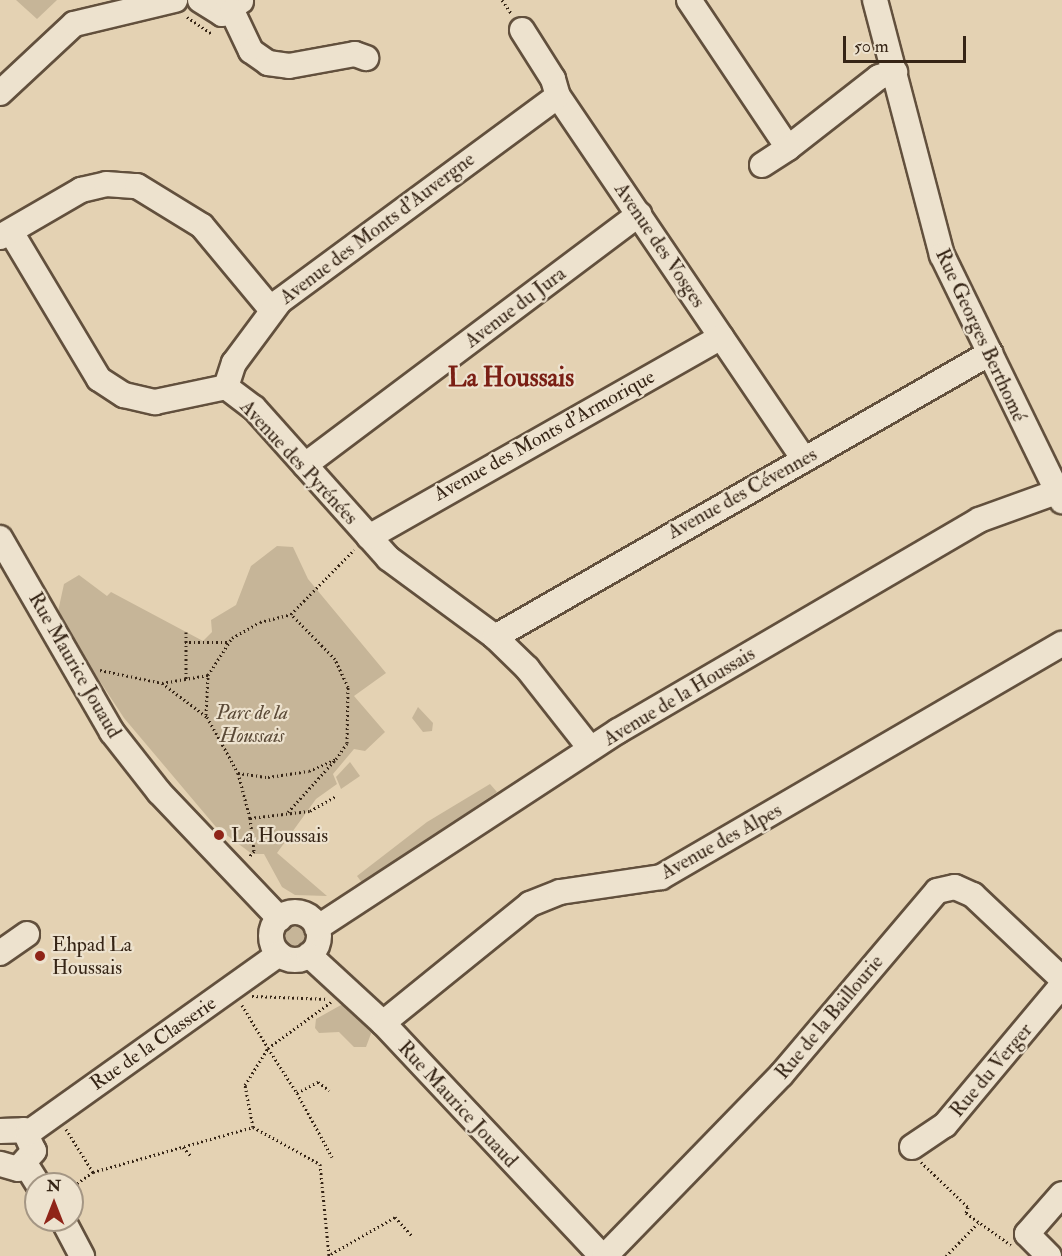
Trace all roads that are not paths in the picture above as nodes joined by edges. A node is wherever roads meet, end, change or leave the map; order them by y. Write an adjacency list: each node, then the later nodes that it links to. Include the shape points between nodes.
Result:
1 (689, 0): 10 (street)
2 (875, 0): 7 (street, Rue Georges Berthomé)
3 (185, 4): 4 (street, via 212,12); 8 (street, via 74,24)
4 (238, 13): 6 (street, via 258,57 278,66 355,54)
5 (522, 30): 9 (street, Avenue des Vosges, via 554,78)
6 (366, 58)
7 (895, 72): 10 (street, via 879,77); 16 (street, Rue Georges Berthomé, via 942,255)
8 (0, 93)
9 (558, 96): 12 (street, Avenue des Vosges); 14 (street, Avenue des Monts d'Auvergne)
10 (788, 148): 11 (street)
11 (762, 165)
12 (639, 213): 15 (street, Avenue des Vosges); 19 (street, Avenue du Jura)
13 (5, 235): 14 (street, via 81,190 106,184 137,186 198,222); 17 (street, Avenue des Pyrénées, via 87,367 112,389 155,402)
14 (271, 309): 17 (street, Avenue des Monts d'Auvergne, via 234,363)
15 (721, 337): 18 (street, Avenue des Vosges); 21 (street, Avenue des Monts d'Armorique)
16 (990, 353): 18 (street, Avenue des Cévennes); 20 (street, Rue Georges Berthomé)
17 (226, 387): 19 (street, Avenue des Pyrénées)
18 (804, 459): 23 (street, Avenue des Cévennes)
19 (305, 465): 21 (street, Avenue des Pyrénées)
20 (1060, 494): 25 (street, Avenue de la Houssais, via 979,520)
21 (369, 537): 23 (street, Avenue des Pyrénées, via 388,558)
22 (0, 538): 26 (street, Rue Maurice Jouaud, via 124,748)
23 (495, 637): 25 (street, Avenue des Pyrénées, via 569,717)
24 (1062, 644): 34 (street, Avenue des Alpes, via 661,876 560,892 530,904)
25 (590, 748): 27 (street, Avenue de la Houssais)
26 (279, 919): 27 (street, via 298,913); 30 (street, via 272,938)
27 (317, 928): 31 (street, via 317,945)
28 (27, 934): 29 (street)
29 (0, 953)
30 (279, 954): 31 (street, via 296,960); 36 (street, Rue de la Classerie)
31 (309, 956): 34 (street, Rue Maurice Jouaud, via 342,994)
32 (1062, 979): 44 (street, Rue de la Baillourie, via 973,896 955,887 937,891 782,1075)
33 (1062, 985): 37 (street, Rue du Verger, via 945,1125)
34 (383, 1023): 44 (street, Rue Maurice Jouaud)
35 (0, 1130): 36 (street, via 16,1127)
36 (28, 1132): 39 (street, via 34,1151)
37 (912, 1147)
38 (0, 1164): 40 (street)
39 (32, 1172)
40 (24, 1173)
41 (1062, 1194): 45 (street, via 1027,1234)
42 (69, 1232): 43 (street)
43 (82, 1256)
44 (604, 1256)
45 (1049, 1256)

